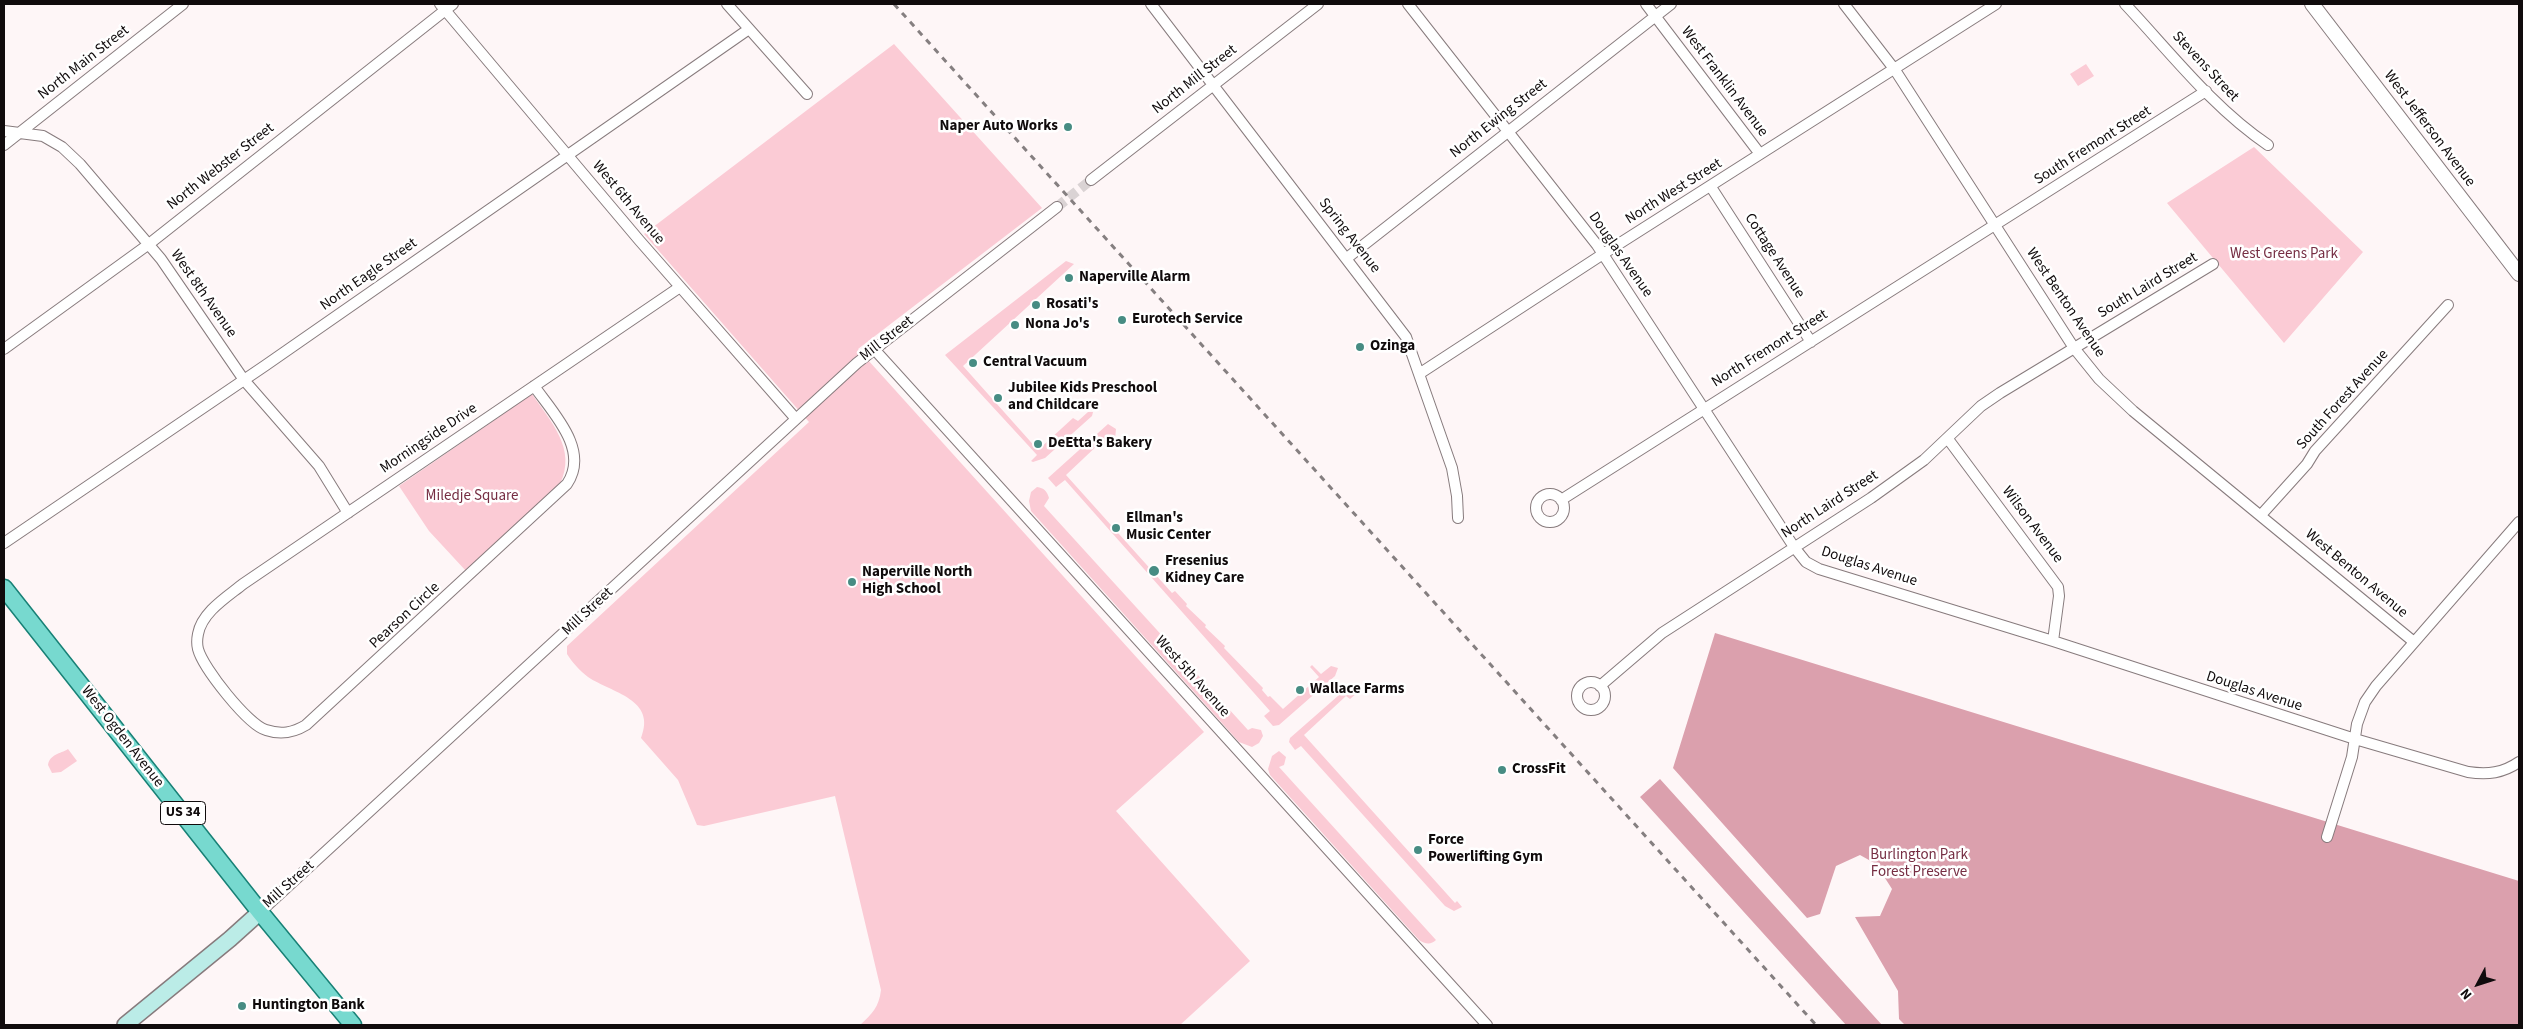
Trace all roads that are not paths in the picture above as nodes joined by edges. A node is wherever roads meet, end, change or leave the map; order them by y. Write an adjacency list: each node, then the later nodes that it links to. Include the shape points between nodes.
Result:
1 (183, 4): 21 (street, North Main Street)
2 (726, 4): 14 (street)
3 (1151, 4): 16 (street, Spring Avenue)
4 (1318, 4): 16 (street, North Mill Street)
5 (1408, 4): 20 (street, Douglas Avenue)
6 (1646, 4): 13 (street, West Franklin Avenue)
7 (1671, 4): 13 (street, North Ewing Street)
8 (1844, 4): 15 (street, West Benton Avenue)
9 (1996, 4): 15 (street, North West Street)
10 (2125, 4): 17 (street, Stevens Street)
11 (2312, 4): 34 (street, West Jefferson Avenue)
12 (446, 5): 25 (street, West 6th Avenue); 30 (street, North Webster Street)
13 (1655, 16): 20 (street, North Ewing Street); 24 (street, West Franklin Avenue)
14 (749, 29): 18 (street); 25 (street, North Eagle Street)
15 (1895, 70): 24 (street, North West Street); 29 (street, West Benton Avenue)
16 (1214, 86): 26 (street, North Mill Street); 32 (street, Spring Avenue)
17 (2206, 91): 23 (street, Stevens Street, via 2248,132); 29 (street, South Fremont Street)
18 (807, 94)
19 (4, 131): 21 (street, West 8th Avenue)
20 (1508, 131): 31 (street, Douglas Avenue); 32 (street, North Ewing Street)
21 (20, 132): 22 (street, North Main Street); 30 (street, West 8th Avenue, via 43,136 71,154)
22 (4, 145)
23 (2268, 145)
24 (1760, 154): 27 (street, North West Street)
25 (568, 155): 35 (street, West 6th Avenue); 42 (street, North Eagle Street)
26 (1091, 180)
27 (1711, 187): 31 (street, North West Street); 37 (street, Cottage Avenue)
28 (1057, 207): 40 (street, Mill Street)
29 (1995, 226): 37 (street, North Fremont Street); 38 (street, West Benton Avenue)
30 (149, 244): 39 (street, North Webster Street); 42 (street, West 8th Avenue, via 187,294)
31 (1603, 254): 41 (street, North West Street); 44 (street, Douglas Avenue)
32 (1347, 258): 41 (street, Spring Avenue, via 1406,337)
33 (2212, 264): 38 (street, South Laird Street)
34 (2519, 274)
35 (680, 287): 43 (street, Morningside Drive); 45 (street, West 6th Avenue)
36 (2448, 305): 49 (street, South Forest Avenue)
37 (1811, 342): 44 (street, North Fremont Street)
38 (2074, 348): 46 (street, North Laird Street, via 1981,406); 49 (street, West Benton Avenue, via 2133,411)
39 (4, 349)
40 (874, 349): 45 (street, Mill Street); 65 (street, West 5th Avenue)
41 (1419, 374): 50 (street, Spring Avenue, via 1452,468)
42 (244, 380): 48 (street, West 8th Avenue, via 319,466); 52 (street, North Eagle Street)
43 (534, 386): 48 (street, Morningside Drive); 55 (street, Pearson Circle, via 571,442 575,465 567,484 306,725 296,731 280,733 265,730 246,715 205,663 198,642)
44 (1704, 408): 47 (street, North Fremont Street); 53 (street, Douglas Avenue)
45 (796, 420): 62 (street, Mill Street)
46 (1948, 439): 53 (street, North Laird Street, via 1924,460); 56 (street, Wilson Avenue, via 2058,587)
47 (1561, 500)
48 (348, 513): 55 (street, Morningside Drive, via 243,584 222,600)
49 (2261, 515): 57 (street, West Benton Avenue)
50 (1458, 518)
51 (2519, 522): 57 (street)
52 (4, 543)
53 (1794, 547): 56 (street, Douglas Avenue, via 1806,562 1818,569); 58 (street, North Laird Street, via 1662,633)
54 (4, 588): 62 (main road, West Ogden Avenue / US 34)
55 (201, 625)
56 (2054, 641): 59 (street, Douglas Avenue)
57 (2414, 642): 59 (street, via 2365,702)
58 (1600, 686)
59 (2355, 739): 60 (street, Douglas Avenue, via 2480,774 2499,772); 61 (street)
60 (2519, 762)
61 (2327, 837)
62 (260, 912): 63 (main road, Mill Street); 64 (main road, West Ogden Avenue / US 34)
63 (125, 1025)
64 (354, 1025)
65 (1487, 1025)

